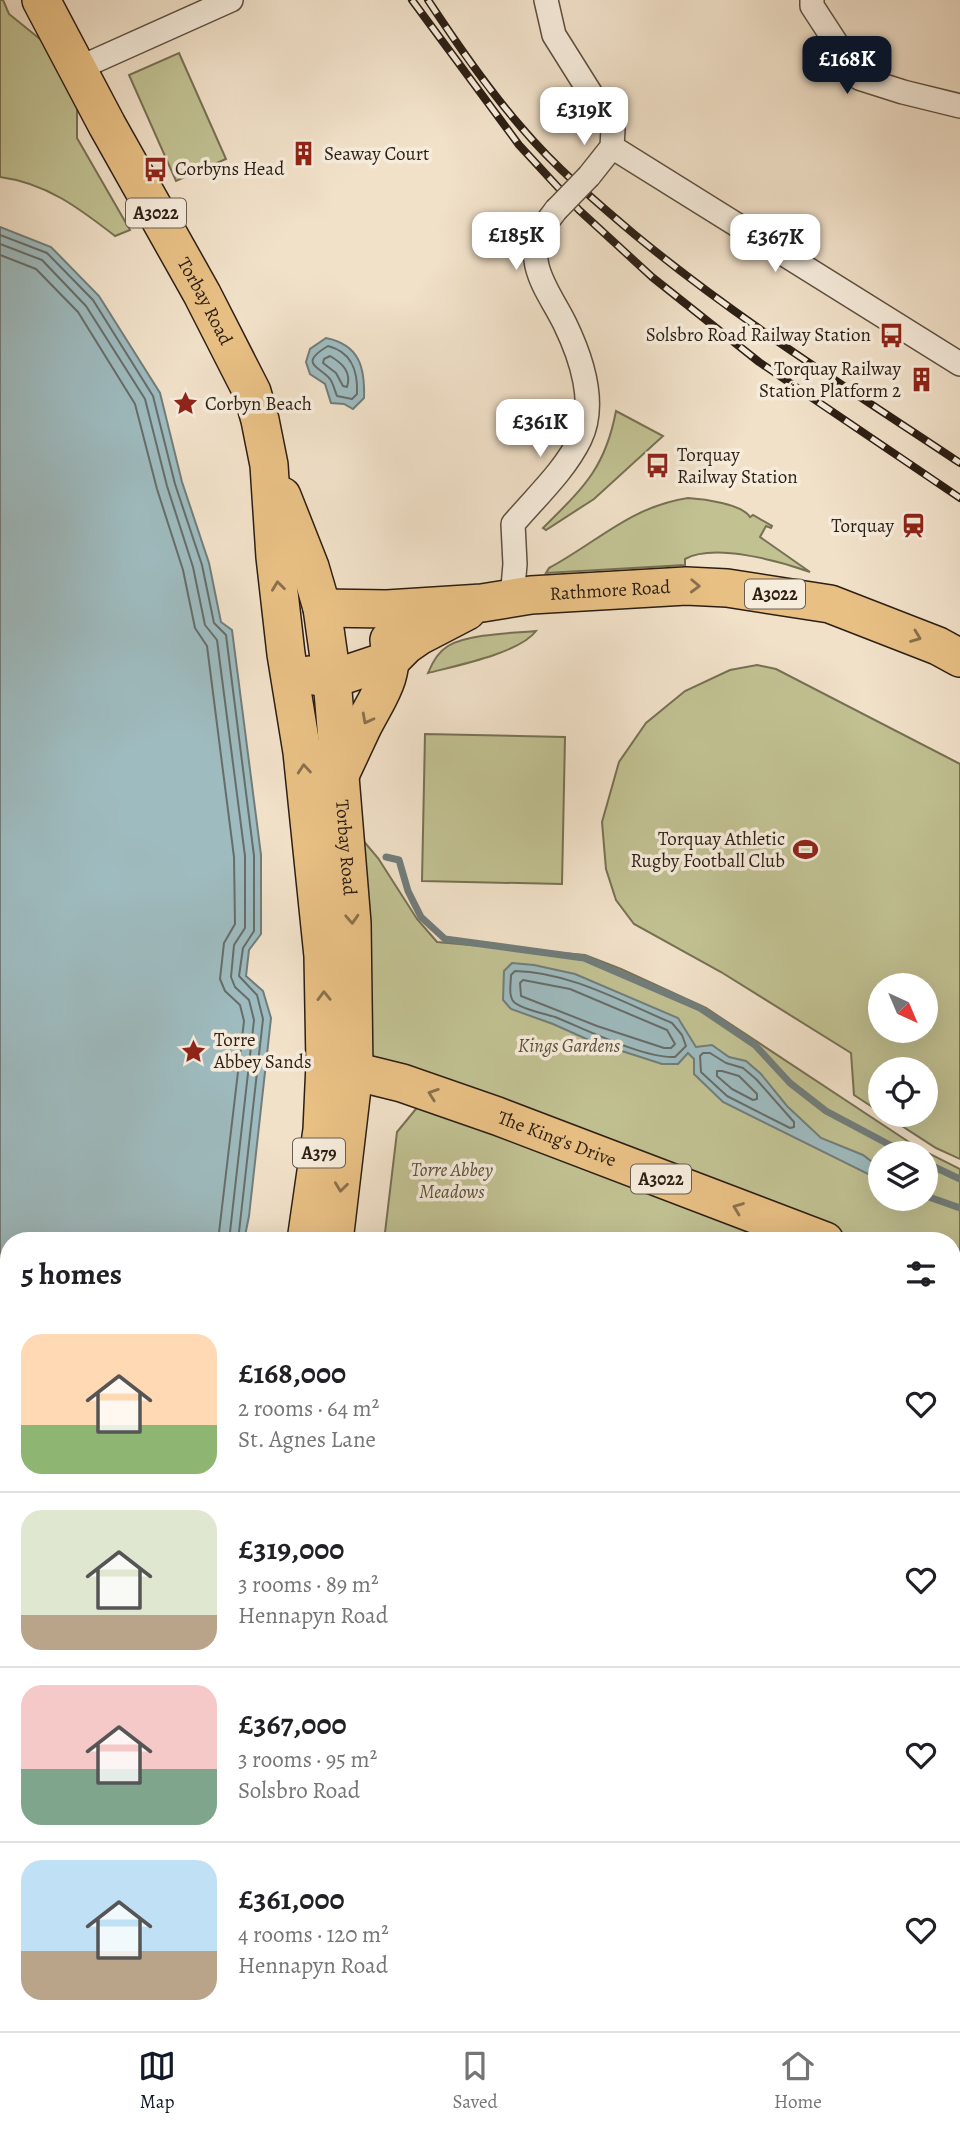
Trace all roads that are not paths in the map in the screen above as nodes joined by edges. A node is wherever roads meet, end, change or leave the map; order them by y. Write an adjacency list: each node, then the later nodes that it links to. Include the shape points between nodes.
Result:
1 (41, 0): 5 (main road, Torbay Road / A3022)
2 (232, 0): 5 (street)
3 (546, 0): 7 (street, via 554,35 613,129)
4 (812, 0): 6 (street, via 859,78)
5 (77, 69): 9 (main road, Torbay Road / A3022, via 239,367 254,401)
6 (960, 106)
7 (612, 147): 8 (street); 10 (street, bridge, via 534,239 537,267 572,338 588,410 580,438 557,473 513,524 515,564)
8 (960, 364)
9 (269, 465): 11 (main road, Torbay Road / A3022); 15 (main road, Torbay Road / A3022, one-way to 9)
10 (508, 599): 12 (main road, Rathmore Road / A3022); 13 (main road, Rathmore Road / A3022, one-way to 13, via 685,586 762,592 830,604); 14 (main road, A3022, via 419,636)
11 (322, 608): 12 (main road, Rathmore Road / A3022); 15 (main road, via 311,646); 16 (main road, Torbay Road / A3022)
12 (387, 609): 14 (main road, A3022)
13 (960, 657)
14 (392, 659): 16 (main road, A3022); 17 (main road, A3022, one-way to 17, via 386,685)
15 (290, 671): 16 (main road, A3022); 18 (main road, Torbay Road / A3022, one-way to 15)
16 (332, 679): 17 (main road, Torbay Road / A3022)
17 (339, 778): 18 (main road, Torbay Road / A3022, one-way to 18, via 352,923)
18 (339, 1067): 19 (main road, Torbay Road / A379, via 322,1130); 20 (main road, Torbay Road / A379, one-way to 20); 21 (main road, The King's Drive / A3022, one-way to 18, via 498,1116)
19 (307, 1232)
20 (334, 1232)
21 (801, 1232)

